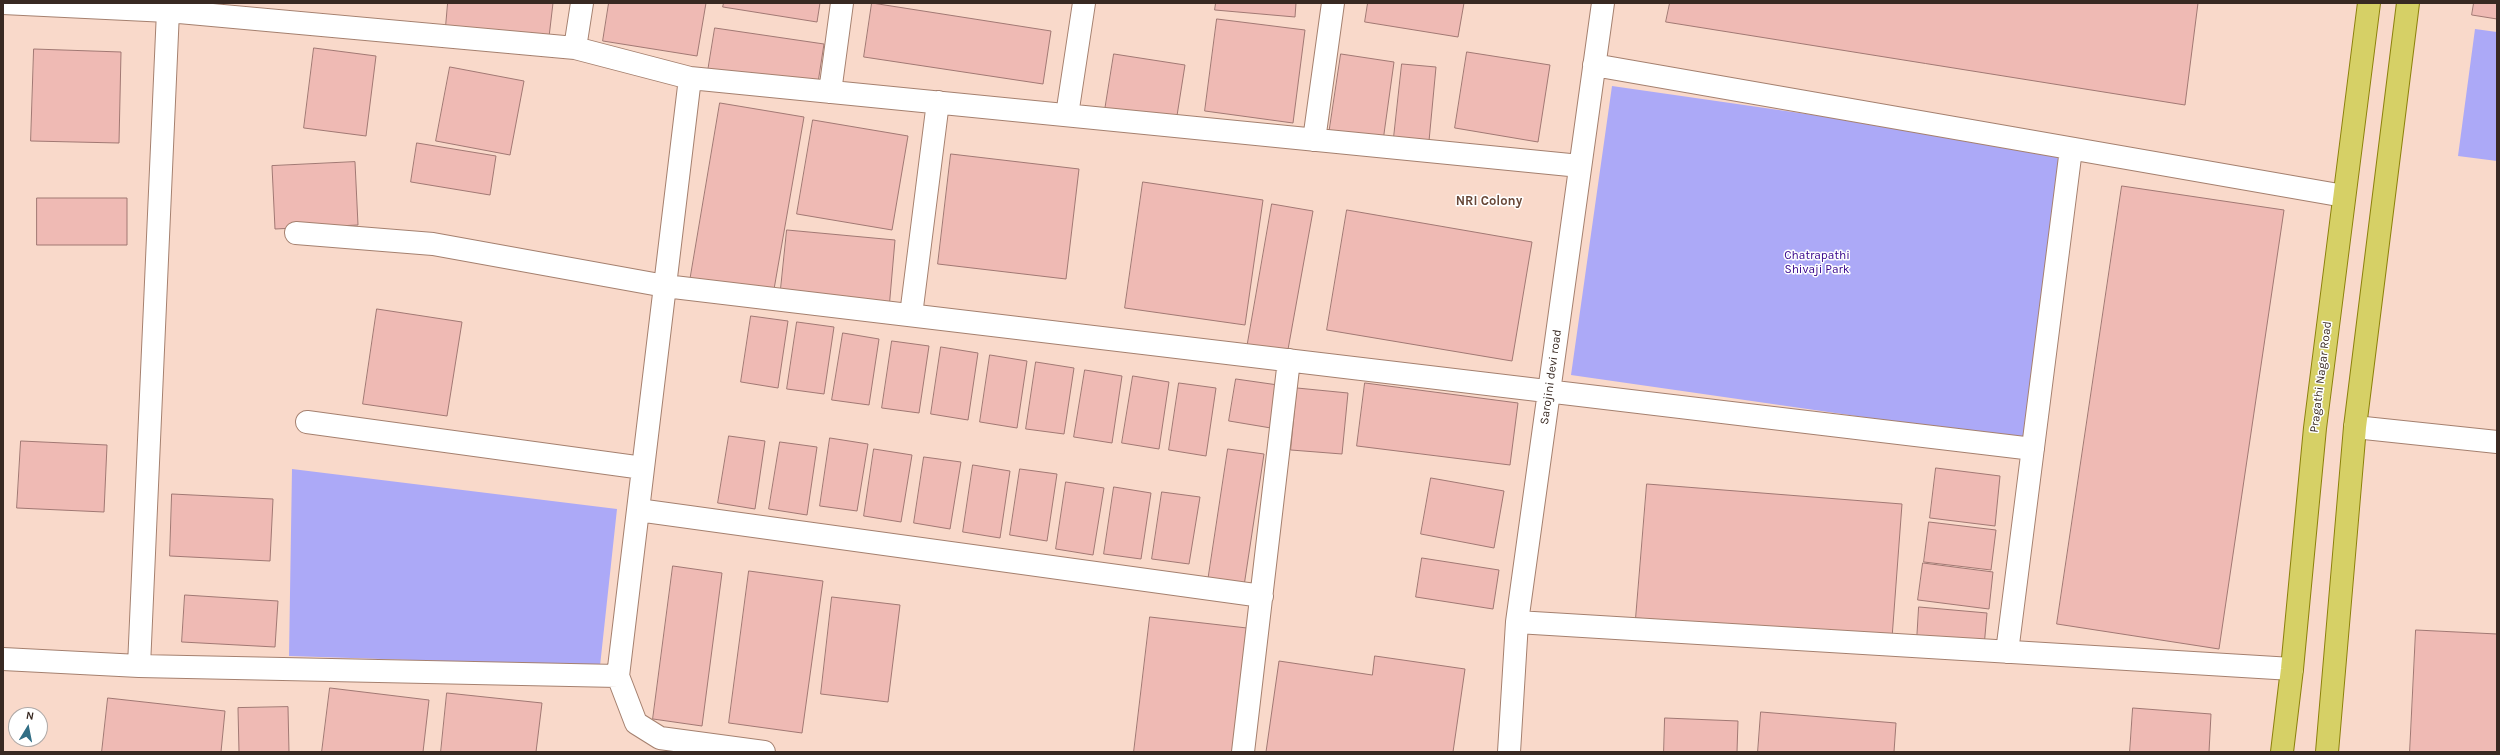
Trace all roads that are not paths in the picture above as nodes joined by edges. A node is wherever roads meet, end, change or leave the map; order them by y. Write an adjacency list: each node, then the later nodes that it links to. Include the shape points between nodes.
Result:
1 (582, 3): 10 (street)
2 (842, 3): 13 (street)
3 (1084, 3): 15 (street)
4 (1333, 3): 16 (street)
5 (1603, 3): 11 (street, Sarojini devi road)
6 (2369, 3): 19 (main road, Pragathi Nagar Road)
7 (2408, 3): 26 (main road)
8 (3, 4): 9 (street)
9 (160, 9): 10 (street); 35 (street)
10 (575, 48): 12 (street)
11 (1594, 65): 17 (street); 18 (street, Sarojini devi road)
12 (690, 78): 13 (street); 21 (street)
13 (830, 92): 14 (street)
14 (938, 102): 15 (street); 22 (street)
15 (1067, 116): 16 (street)
16 (1314, 140): 18 (street)
17 (2071, 149): 19 (street); 28 (street)
18 (1580, 166): 24 (street, Sarojini devi road)
19 (2344, 196): 36 (main road, Pragathi Nagar Road, via 2315,428)
20 (296, 233): 21 (street, via 433,244)
21 (665, 286): 22 (street); 29 (street)
22 (911, 316): 23 (street)
23 (1289, 360): 24 (street); 31 (street)
24 (1549, 391): 28 (street); 32 (street, Sarojini devi road)
25 (307, 422): 29 (street)
26 (2354, 427): 27 (street); 42 (main road)
27 (2497, 442)
28 (2033, 449): 33 (street)
29 (643, 468): 30 (street)
30 (638, 510): 31 (street); 37 (street)
31 (1262, 596): 39 (street)
32 (1517, 622): 33 (street); 40 (street, Sarojini devi road)
33 (2007, 652): 36 (street)
34 (3, 659): 35 (street)
35 (139, 666): 37 (street)
36 (2292, 669): 41 (main road, Pragathi Nagar Road)
37 (618, 676): 38 (street, via 636,723 660,738)
38 (764, 752)
39 (1243, 752)
40 (1509, 752)
41 (2282, 752)
42 (2327, 752)

